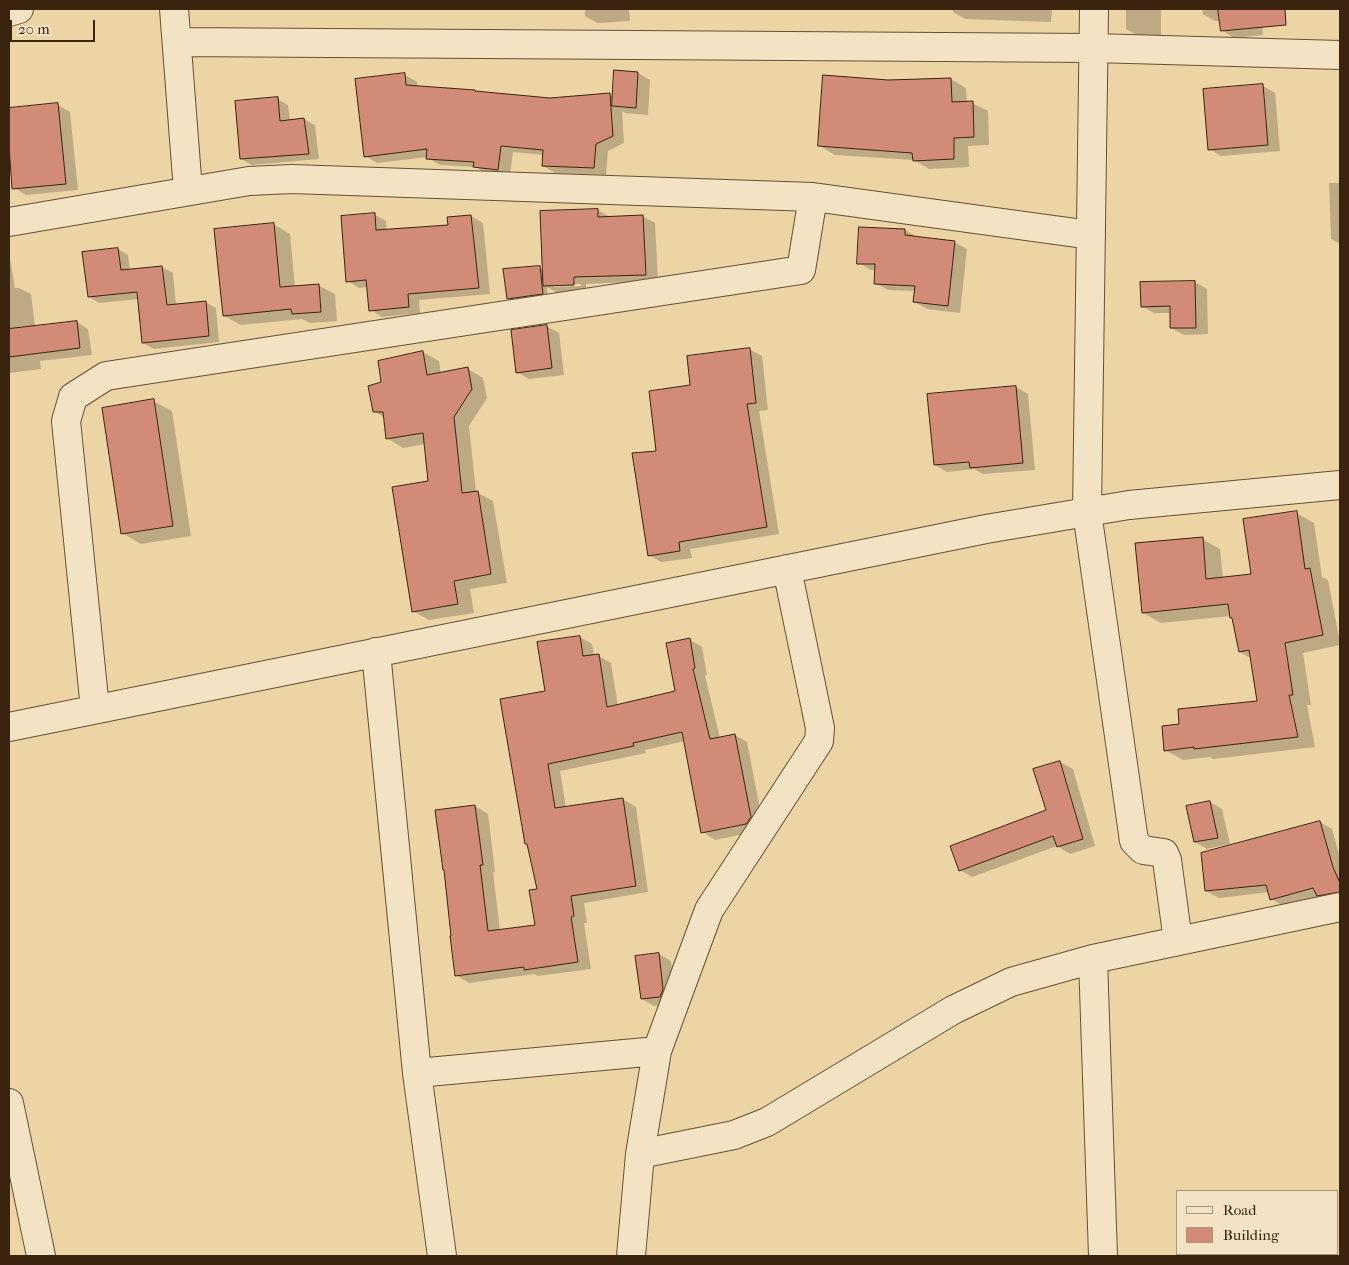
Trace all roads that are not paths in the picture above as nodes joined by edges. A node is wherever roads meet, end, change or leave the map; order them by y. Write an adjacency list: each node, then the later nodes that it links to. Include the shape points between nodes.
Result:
1 (19, 9): 4 (street)
2 (174, 9): 5 (street)
3 (1094, 9): 6 (street)
4 (9, 12)
5 (177, 42): 6 (street); 8 (street)
6 (1094, 48): 7 (street); 11 (street)
7 (1340, 55)
8 (188, 191): 9 (street, via 249,181 292,179); 10 (street)
9 (813, 197): 11 (street); 16 (street, via 801,270 106,376 73,397 66,421)
10 (9, 222)
11 (1091, 234): 13 (street)
12 (1340, 485): 13 (street, via 1129,505)
13 (1087, 512): 14 (street); 19 (street, via 1134,841 1143,850 1164,853)
14 (788, 569): 15 (street); 21 (street, via 820,728 819,741 709,910)
15 (376, 652): 16 (street); 22 (street)
16 (95, 709): 17 (street)
17 (9, 727)
18 (1340, 907): 19 (street)
19 (1178, 941): 20 (street)
20 (1093, 958): 24 (street, via 1011,982 953,1010 767,1122 734,1135); 28 (street)
21 (657, 1051): 22 (street); 24 (street)
22 (417, 1073): 26 (street)
23 (9, 1103): 25 (street)
24 (640, 1154): 27 (street)
25 (41, 1256)
26 (442, 1256)
27 (631, 1256)
28 (1103, 1256)

